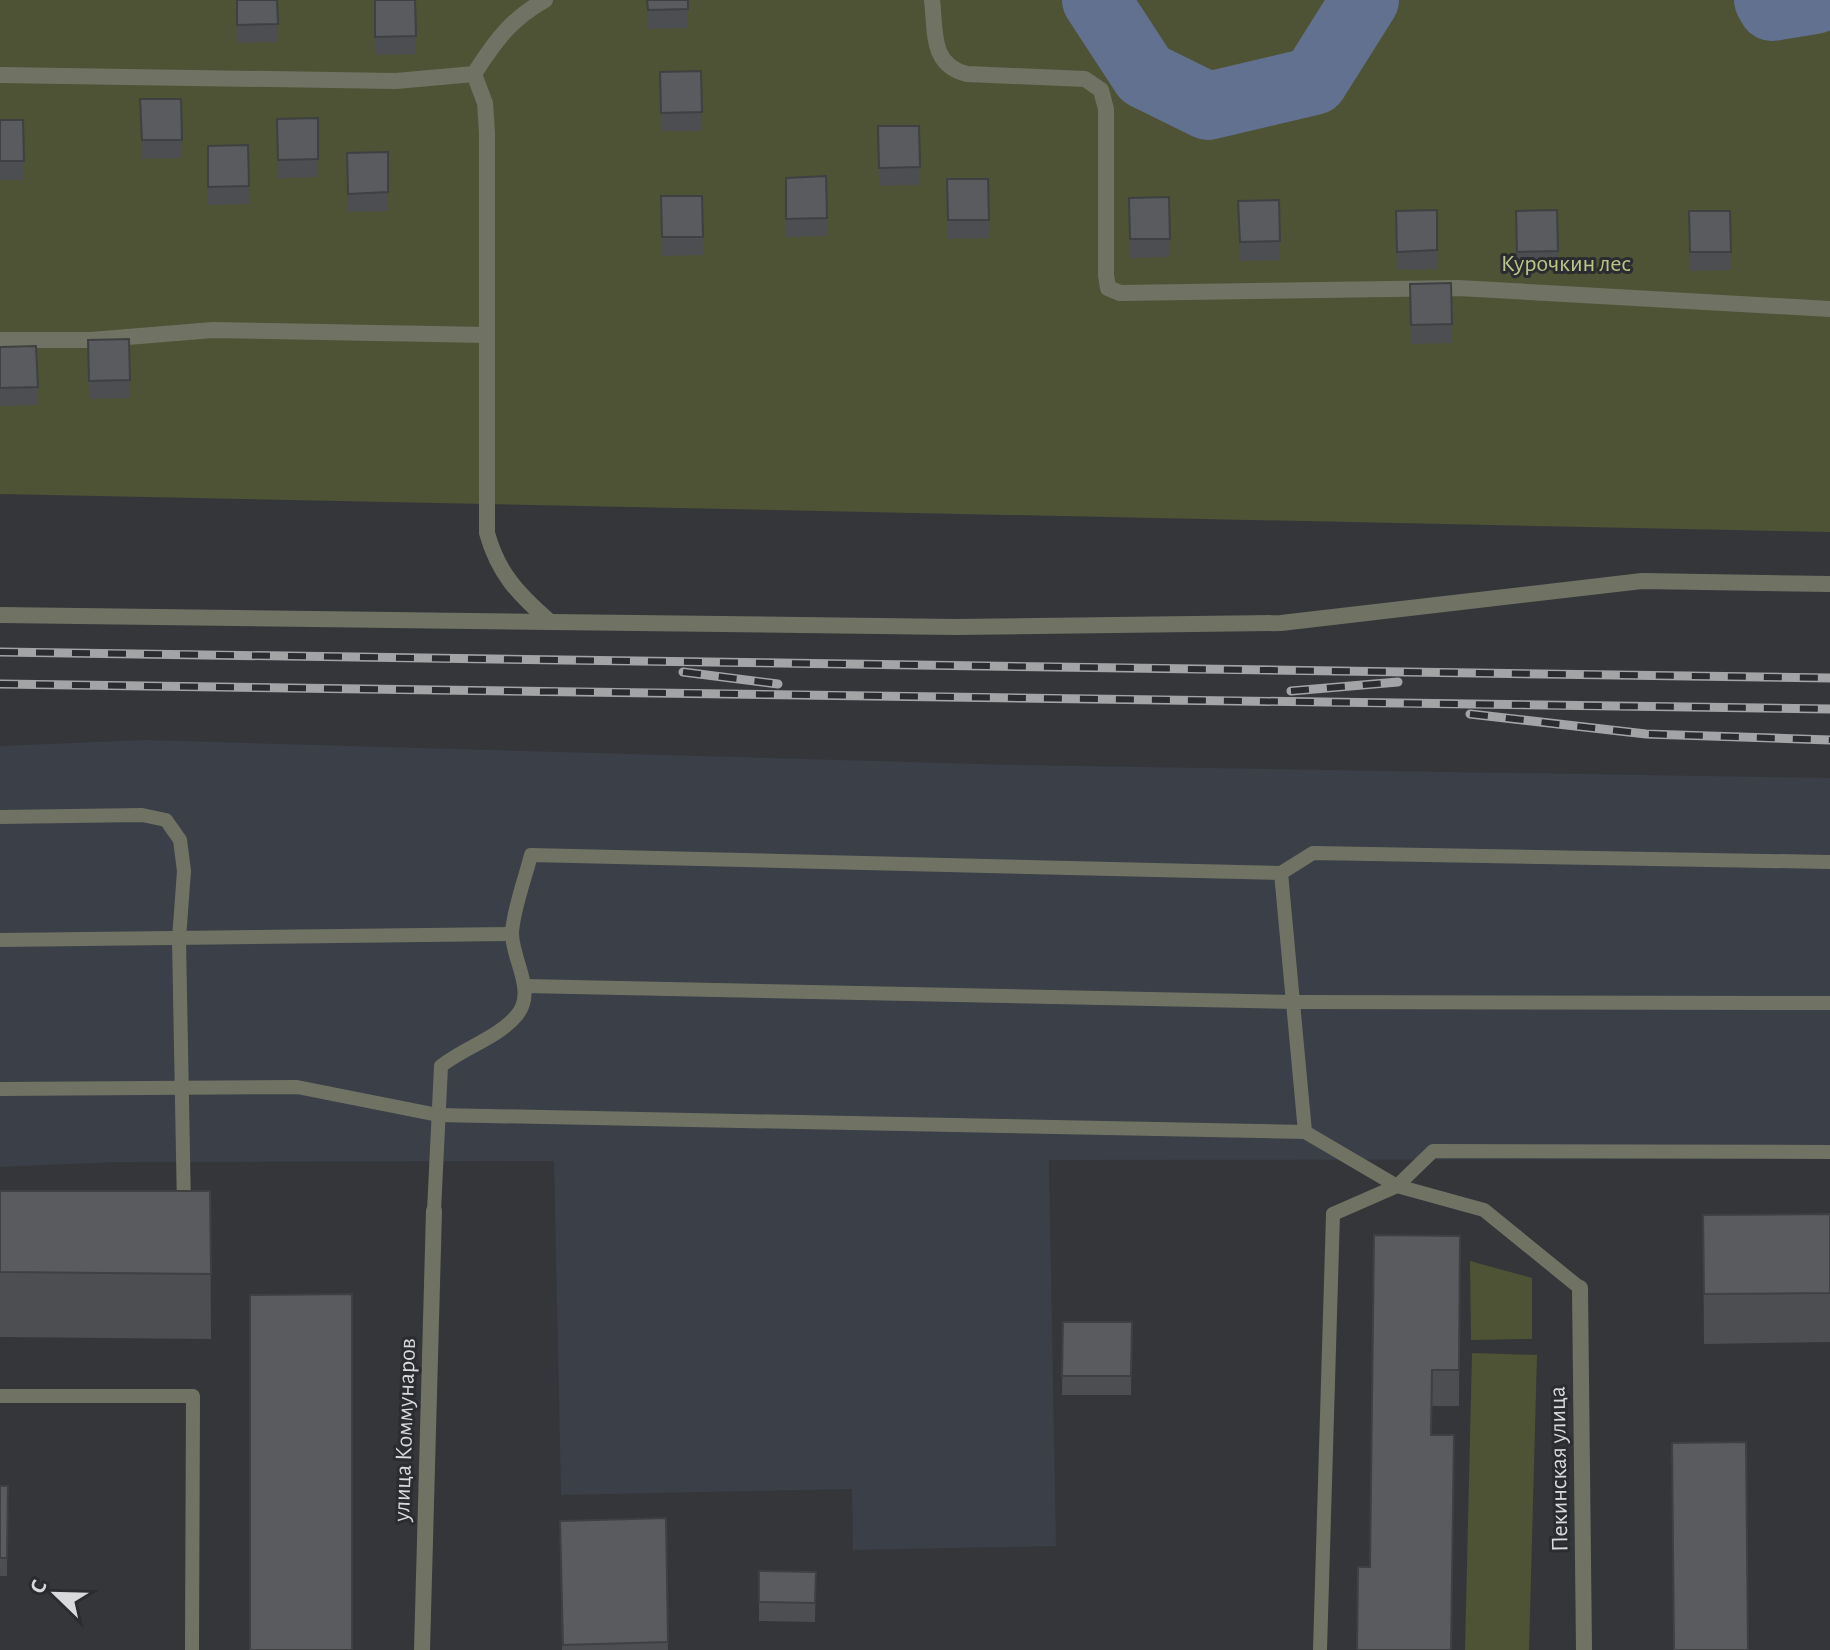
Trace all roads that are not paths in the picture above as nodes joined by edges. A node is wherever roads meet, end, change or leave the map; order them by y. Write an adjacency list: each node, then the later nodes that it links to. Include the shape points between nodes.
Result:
1 (545, 0): 3 (street, via 520,13 500,33)
2 (932, 0): 5 (street, via 938,56 951,70 1085,79 1101,90 1106,109 1106,275 1108,288 1120,293 1458,288)
3 (474, 74): 4 (street, via 396,81); 6 (street, via 485,103 487,133)
4 (0, 75)
5 (1830, 309)
6 (487, 335): 7 (street, via 213,330 91,340); 10 (street, via 487,533 495,562 514,591)
7 (0, 340)
8 (1830, 584): 10 (street, via 1642,581 1281,623 956,627)
9 (0, 615): 10 (street)
10 (549, 621)
11 (0, 817): 15 (lane, via 142,815 166,820 180,840 184,871)
12 (1830, 862): 13 (lane, via 1313,853)
13 (1281, 873): 14 (lane, via 531,855); 18 (lane)
14 (512, 934): 15 (lane); 17 (lane)
15 (179, 939): 16 (lane); 20 (lane)
16 (0, 940)
17 (525, 986): 18 (lane); 22 (lane, via 520,1012 501,1030 441,1066)
18 (1294, 1002): 19 (lane); 23 (lane)
19 (1830, 1003)
20 (180, 1088): 21 (lane); 22 (lane, via 297,1087); 27 (lane)
21 (0, 1089)
22 (438, 1115): 23 (lane); 26 (lane)
23 (1305, 1132): 25 (lane)
24 (1830, 1152): 25 (lane, via 1433,1151)
25 (1397, 1186): 28 (lane, via 1484,1210); 32 (lane, via 1333,1214)
26 (434, 1211): 31 (street, улица Коммунаров)
27 (185, 1228)
28 (1580, 1288): 33 (street, Пекинская улица)
29 (0, 1396): 30 (lane, via 193,1396)
30 (192, 1650)
31 (422, 1650)
32 (1320, 1650)
33 (1584, 1650)

